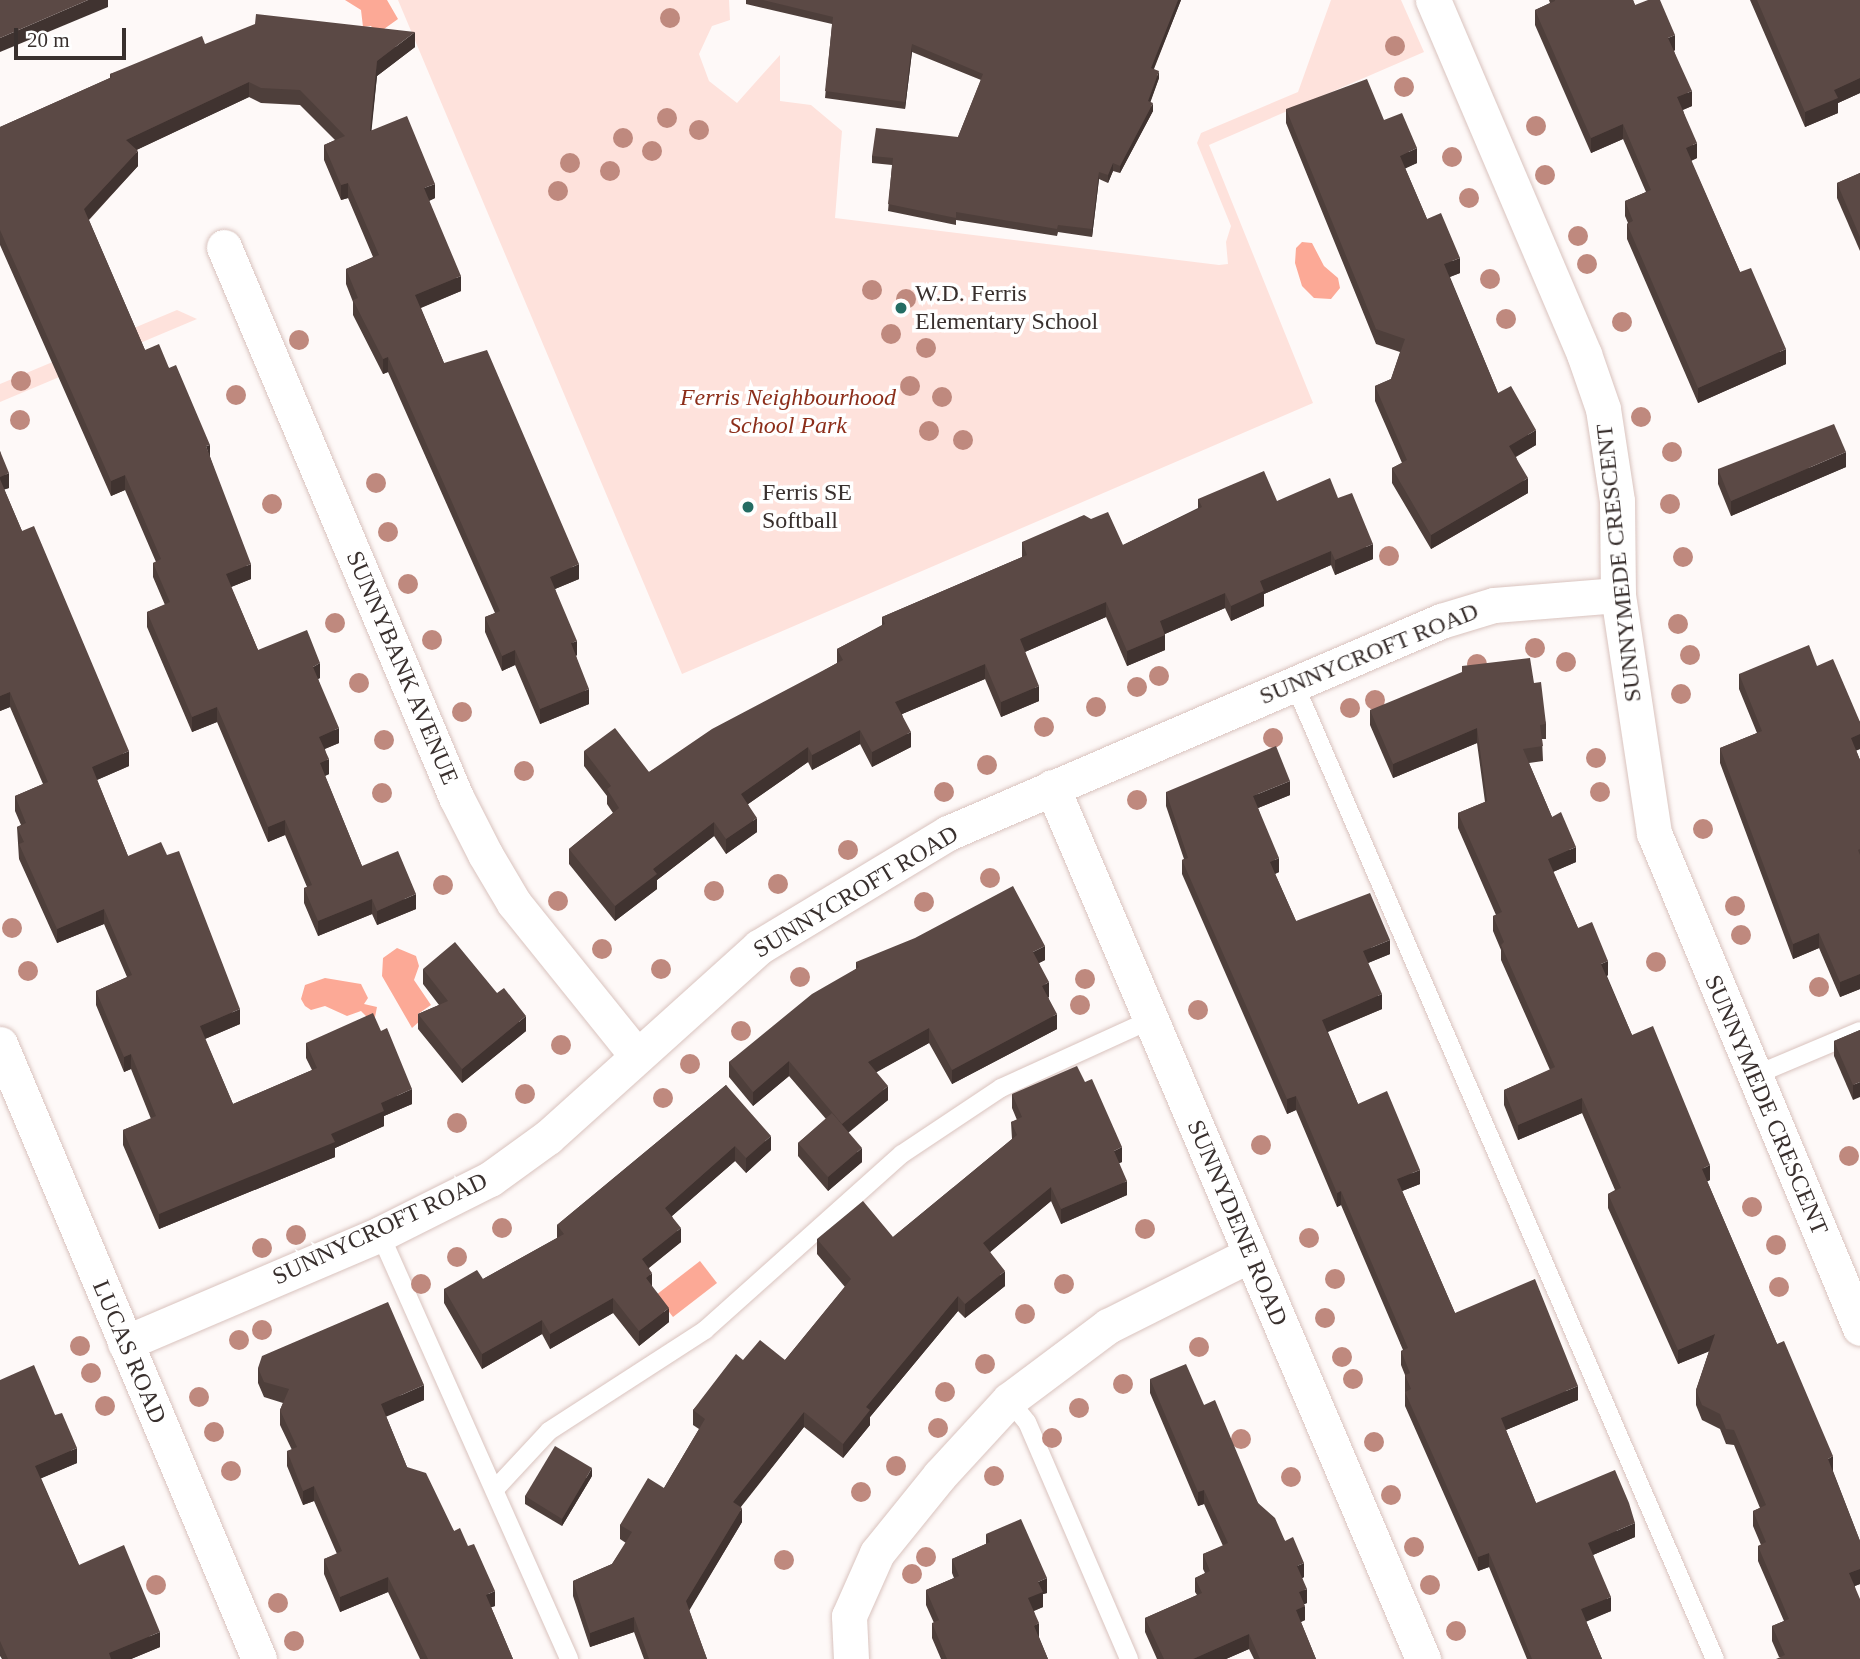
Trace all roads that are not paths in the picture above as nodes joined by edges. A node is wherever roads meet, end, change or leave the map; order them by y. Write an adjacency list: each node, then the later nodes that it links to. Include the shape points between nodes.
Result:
1 (1433, 0): 3 (street, SUNNYMEDE CRESCENT, via 1598,390 1614,465)
2 (225, 247): 9 (street, SUNNYBANK AVENUE, via 450,785 485,854 514,903)
3 (1618, 594): 4 (street, SUNNYCROFT ROAD, via 1494,605 1441,621); 10 (street, SUNNYMEDE CRESCENT, via 1654,833)
4 (1294, 682): 5 (street, SUNNYCROFT ROAD); 22 (lane)
5 (1052, 787): 6 (street, SUNNYDENE ROAD); 9 (street, SUNNYCROFT ROAD, via 948,833 759,947)
6 (1150, 1020): 12 (street, SUNNYDENE ROAD); 16 (lane, via 1001,1088 902,1154 705,1330 549,1431)
7 (1860, 1031): 10 (lane)
8 (0, 1044): 14 (street, LUCAS ROAD)
9 (636, 1055): 11 (street, SUNNYCROFT ROAD, via 548,1137 506,1168)
10 (1753, 1076): 13 (street, SUNNYMEDE CRESCENT)
11 (380, 1234): 14 (street, SUNNYCROFT ROAD); 16 (lane)
12 (1251, 1254): 15 (street, via 1108,1326); 21 (street, SUNNYDENE ROAD)
13 (1860, 1328)
14 (125, 1343): 17 (street, LUCAS ROAD)
15 (1009, 1400): 19 (street, via 877,1553 838,1614); 20 (lane, via 1027,1422)
16 (496, 1487): 18 (lane)
17 (259, 1659)
18 (569, 1659)
19 (851, 1659)
20 (1129, 1659)
21 (1423, 1659)
22 (1715, 1659)

